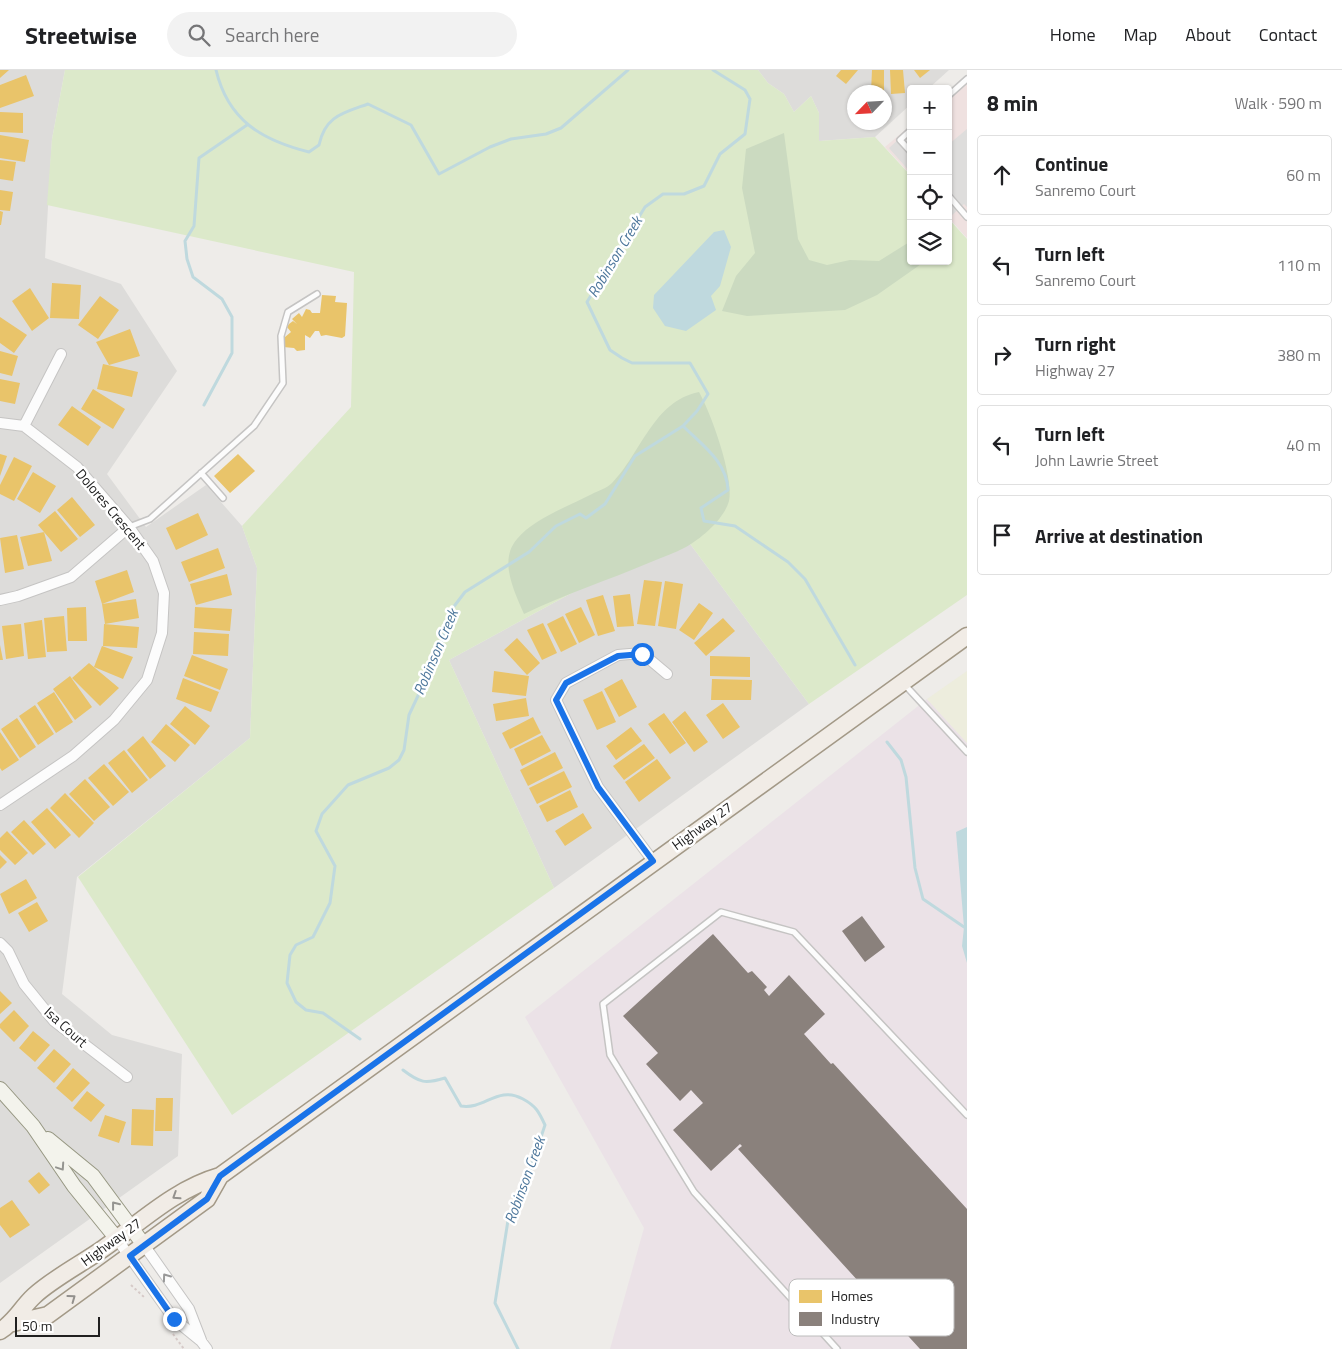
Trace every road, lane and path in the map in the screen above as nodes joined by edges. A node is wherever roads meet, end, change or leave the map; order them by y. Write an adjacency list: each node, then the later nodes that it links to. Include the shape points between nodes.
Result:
1 (967, 79): 2 (lane)
2 (952, 92)
3 (907, 134): 4 (lane, via 900,140)
4 (907, 148)
5 (952, 200): 6 (lane)
6 (967, 217)
7 (317, 294): 11 (lane, via 288,312 281,336 283,382 254,426)
8 (61, 354): 10 (street)
9 (0, 422): 10 (street, Dolores Crescent)
10 (24, 426): 13 (street, Dolores Crescent, via 77,467)
11 (201, 473): 12 (lane); 13 (lane, via 150,518)
12 (223, 498)
13 (129, 527): 14 (street, via 71,577); 19 (street, Dolores Crescent, via 153,561 164,593 162,633 147,680 114,720 73,756)
14 (0, 600)
15 (967, 636): 17 (main road, Highway 27)
16 (667, 674): 20 (street, via 642,654 618,656 566,683 556,700 598,787)
17 (903, 682): 18 (lane); 20 (main road, Highway 27)
18 (967, 752)
19 (0, 805)
20 (653, 861): 26 (main road, Highway 27)
21 (0, 943): 22 (street, Isa Court, via 8,951 24,984 54,1021)
22 (127, 1077)
23 (0, 1089): 25 (street)
24 (967, 1115): 31 (lane, via 794,932 721,912 604,1004 610,1055 694,1192)
25 (33, 1126): 27 (street, one-way to 25, via 93,1176); 28 (street, one-way to 28, via 74,1186)
26 (220, 1176): 27 (main road, Highway 27, one-way to 27, via 197,1182); 29 (main road, Highway 27, via 207,1199)
27 (131, 1227): 28 (main road, Highway 27); 29 (street)
28 (117, 1239): 30 (street); 32 (main road, Highway 27, via 34,1296)
29 (144, 1245): 30 (main road, Highway 27); 34 (street, one-way to 29, via 189,1309)
30 (130, 1256): 32 (main road, Highway 27, one-way to 30, via 48,1315); 34 (street, via 174,1319)
31 (789, 1296)
32 (6, 1327)
33 (825, 1336): 35 (lane)
34 (204, 1345)
35 (837, 1349)

